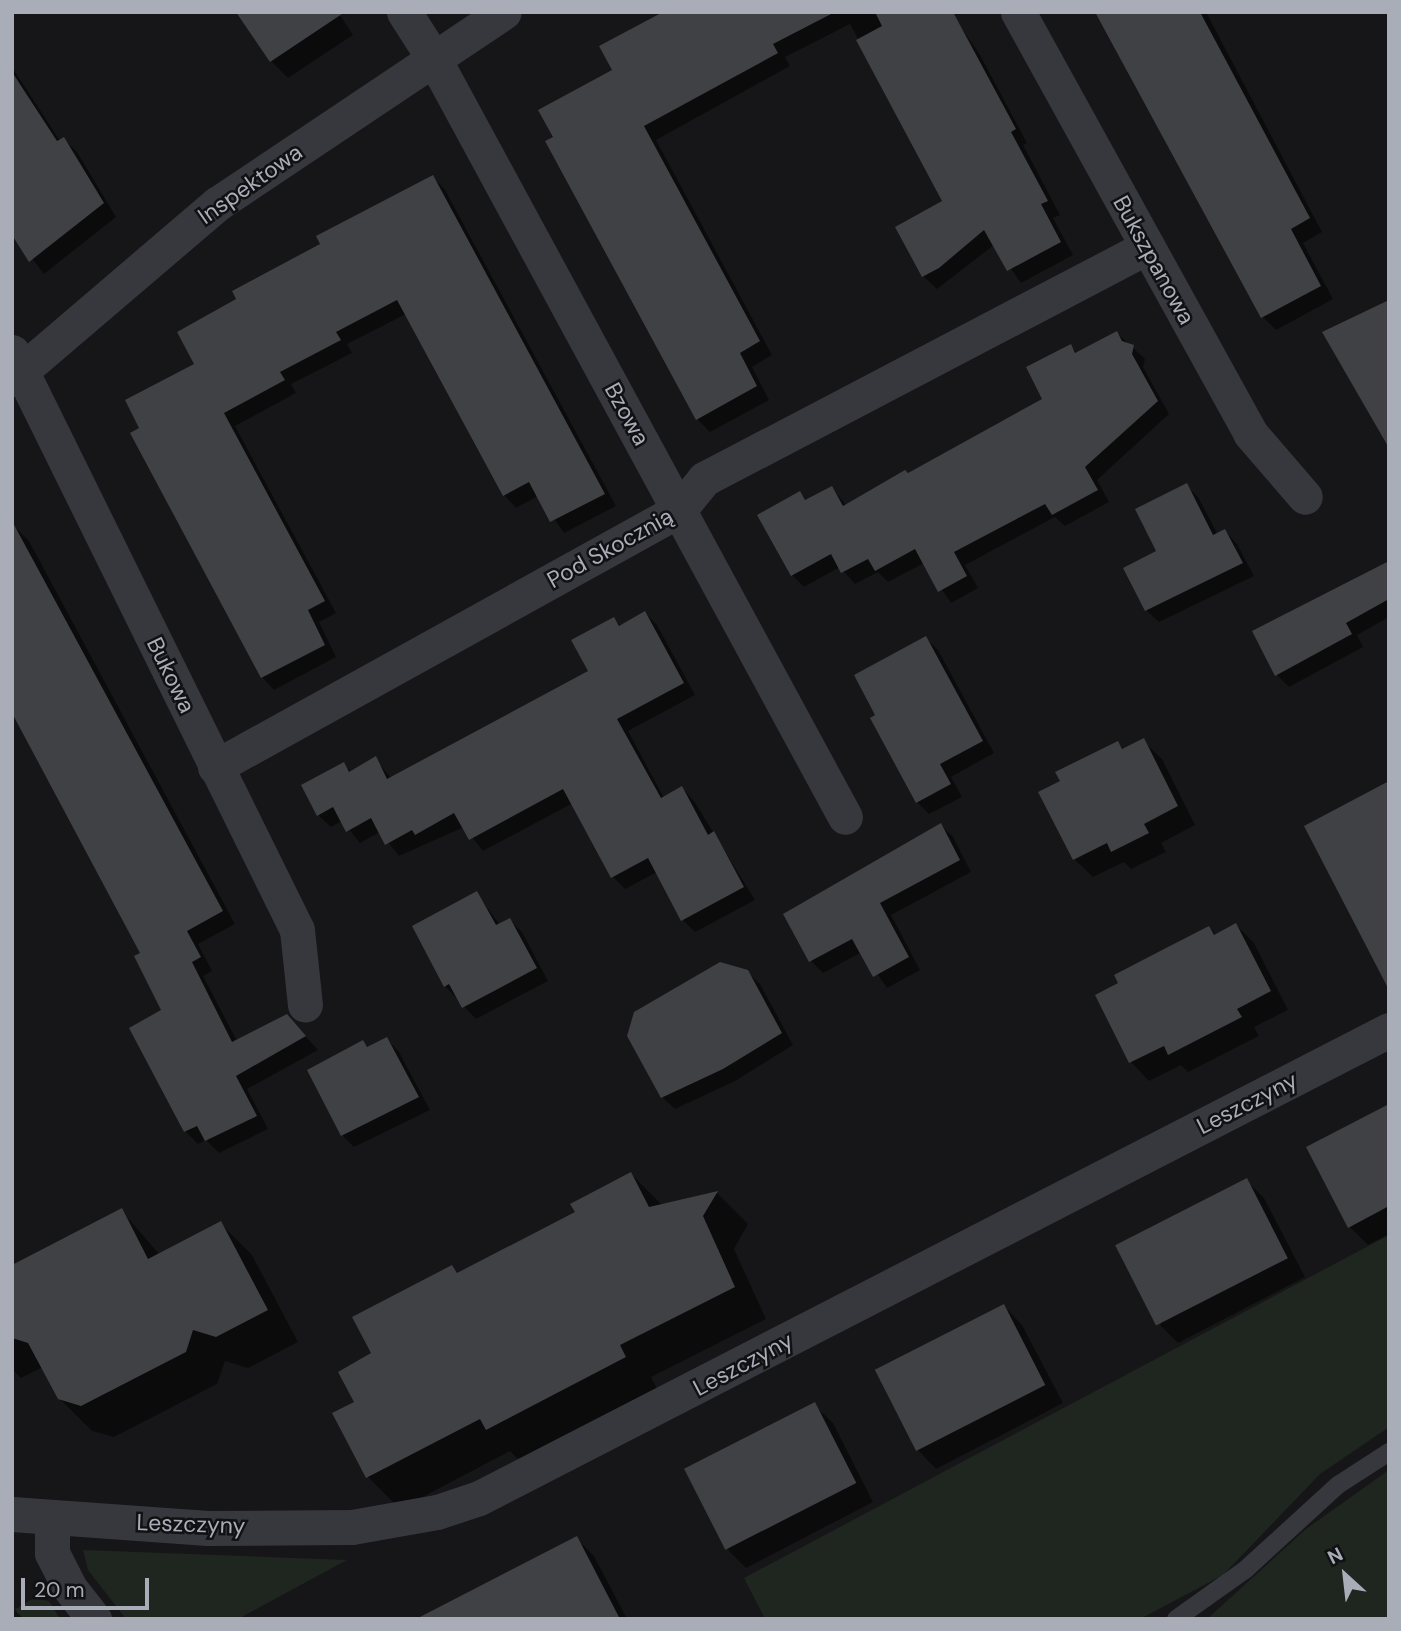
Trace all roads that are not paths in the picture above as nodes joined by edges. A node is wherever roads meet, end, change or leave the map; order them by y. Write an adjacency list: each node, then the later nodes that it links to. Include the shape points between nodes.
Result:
1 (404, 12): 4 (street, Bzowa)
2 (504, 12): 4 (street, Inspektowa)
3 (1018, 12): 5 (street, Bukszpanowa)
4 (434, 59): 6 (street, Inspektowa, via 217,204); 8 (street, Bzowa)
5 (1147, 247): 7 (street, Bukszpanowa, via 1250,433); 8 (street, Pod Skocznią, via 704,479)
6 (16, 367): 9 (street, Bukowa)
7 (1306, 497)
8 (679, 510): 9 (street, Pod Skocznią); 10 (street, Bzowa)
9 (215, 767): 11 (street, Bukowa, via 297,930)
10 (845, 817)
11 (305, 1005)
12 (1389, 1030): 15 (street, Leszczyny, via 479,1498 437,1512 352,1527 208,1528)
13 (1389, 1452): 17 (lane, via 1338,1485 1246,1569)
14 (12, 1514): 15 (street, Leszczyny)
15 (52, 1517): 16 (street, via 52,1553 69,1587)
16 (94, 1619)
17 (1176, 1619)

